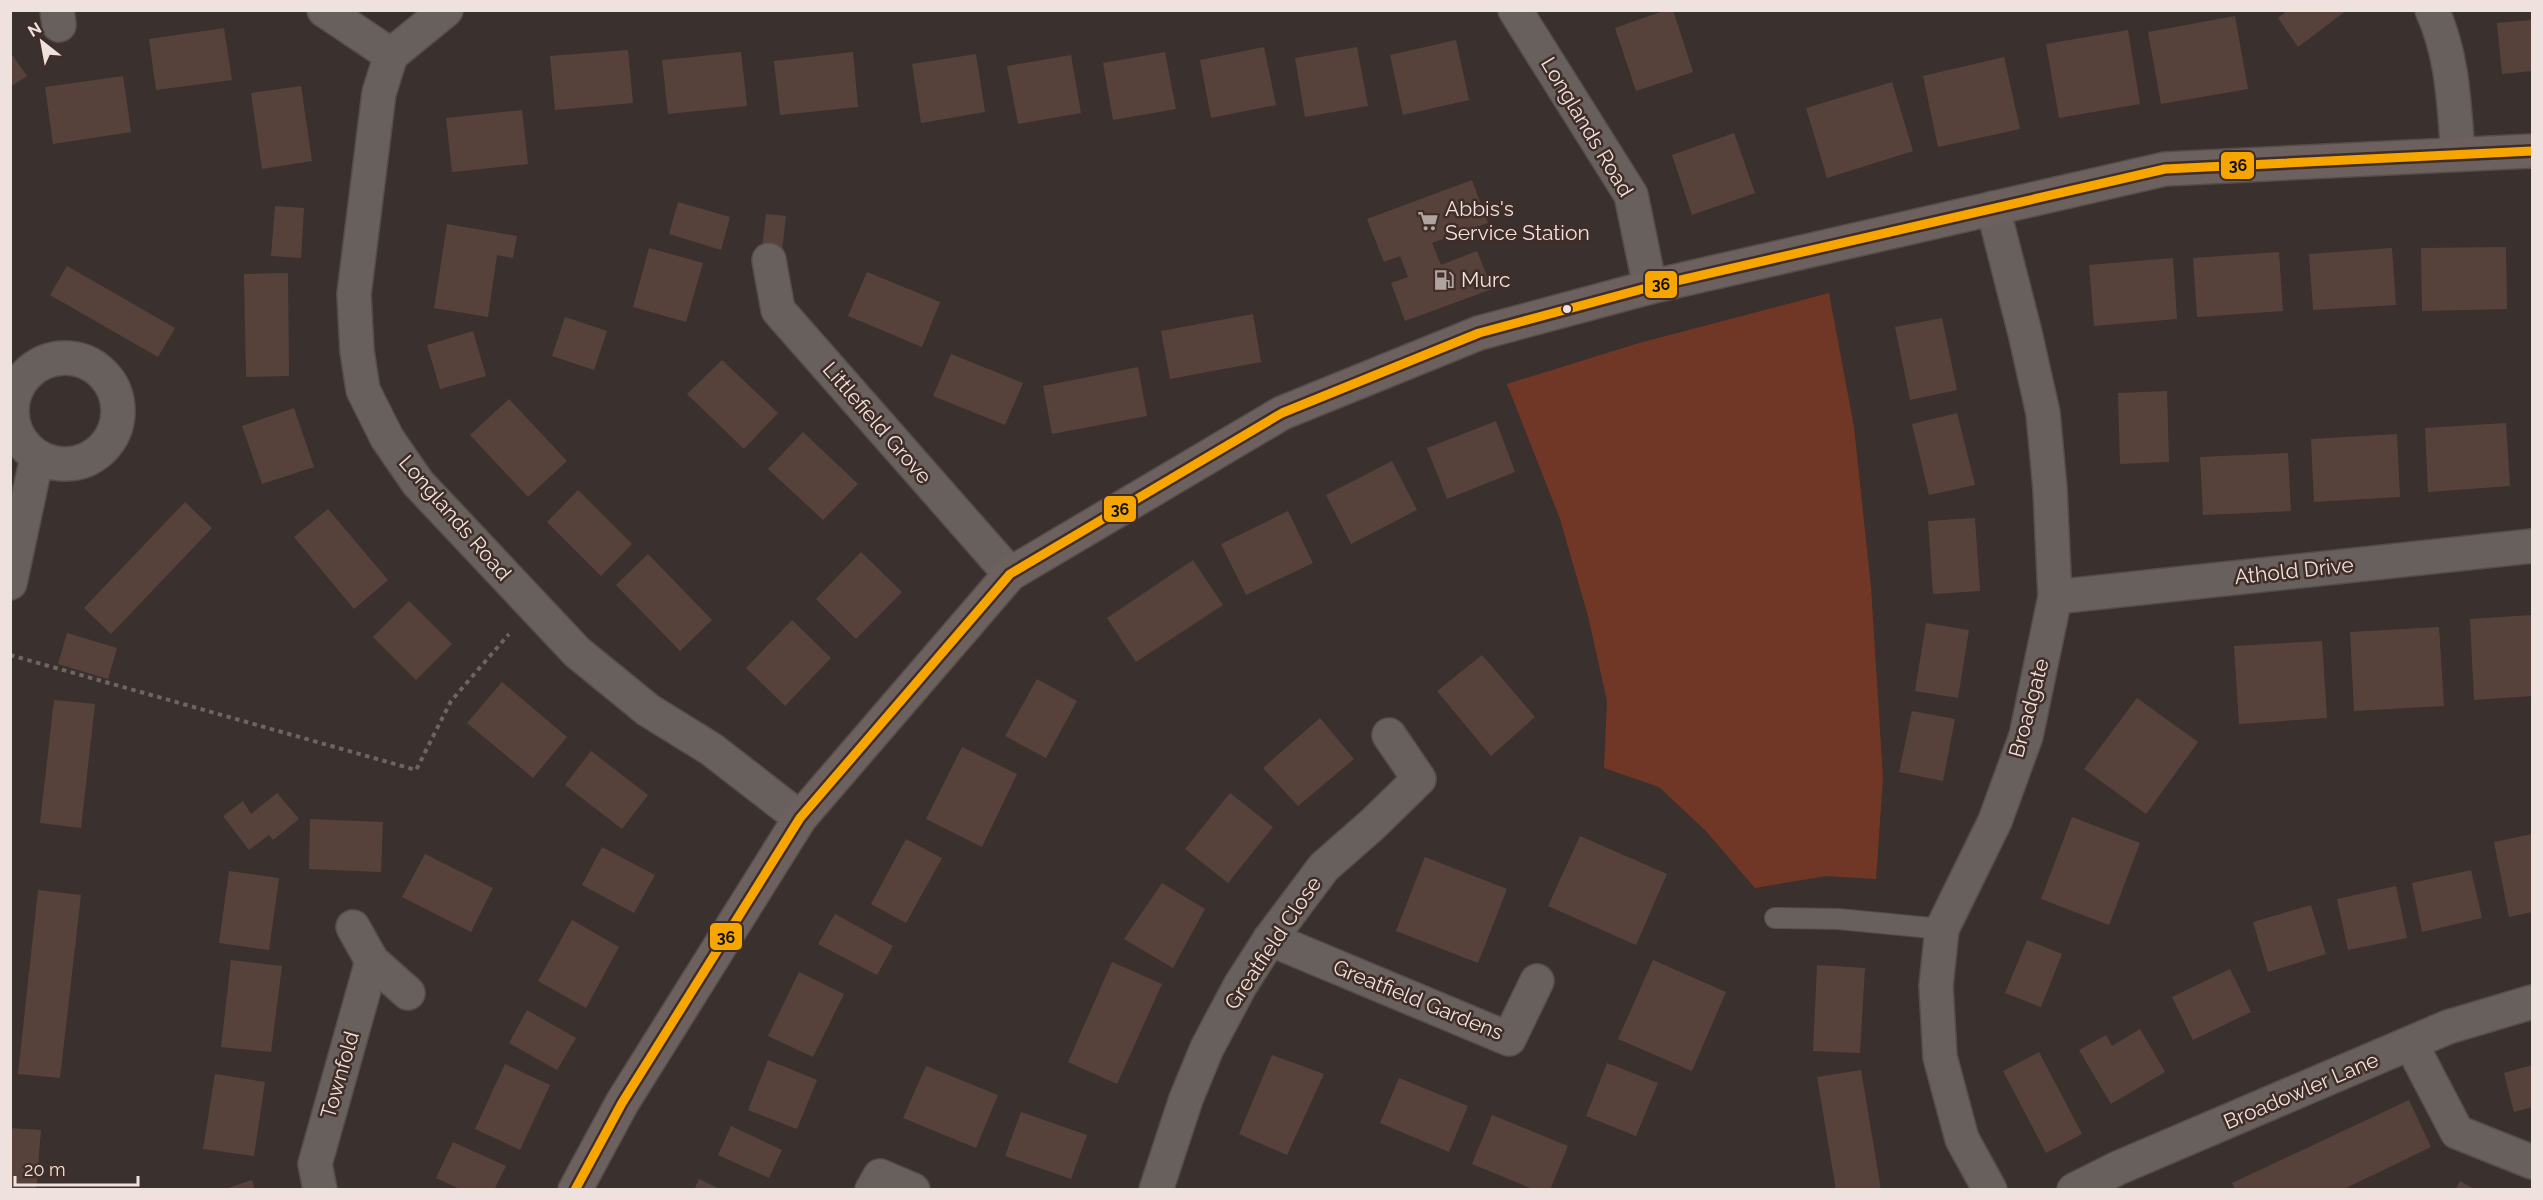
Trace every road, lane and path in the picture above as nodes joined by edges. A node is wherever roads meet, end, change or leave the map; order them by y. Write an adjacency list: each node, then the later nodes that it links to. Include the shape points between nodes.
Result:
1 (324, 10): 5 (street)
2 (446, 10): 5 (street)
3 (1515, 10): 10 (street, Longlands Road, via 1631,195)
4 (2432, 10): 7 (street, via 2450,67)
5 (391, 55): 16 (street, Longlands Road, via 379,93 354,294 363,390 387,438 418,483)
6 (2532, 151): 7 (street)
7 (2458, 154): 8 (street, via 2165,169)
8 (1993, 208): 10 (street); 15 (street, Broadgate, via 2043,413)
9 (769, 260): 13 (street, Littlefield Grove, via 778,310)
10 (1650, 286): 13 (street, via 1479,333 1282,413)
11 (36, 457): 14 (street)
12 (2532, 546): 15 (street, Athold Drive)
13 (1010, 574): 19 (street)
14 (10, 583)
15 (2055, 597): 22 (street, Broadgate, via 2025,736 1995,821)
16 (534, 607): 17 (path, via 451,700 416,770); 19 (street, Longlands Road, via 577,652 648,710 711,749)
17 (10, 655)
18 (1389, 735): 23 (street, Greatfield Close, via 1419,779 1324,867)
19 (800, 818): 31 (street, via 622,1103)
20 (1775, 918): 22 (lane, via 1838,919)
21 (353, 927): 24 (street)
22 (1942, 929): 35 (street, Broadgate, via 1936,986 1940,1057 1962,1139)
23 (1270, 939): 25 (street, Greatfield Gardens, via 1509,1039); 34 (street, Greatfield Close, via 1207,1048)
24 (372, 961): 26 (street); 30 (street, Townfold, via 315,1164)
25 (1537, 981)
26 (408, 993)
27 (2532, 1002): 28 (street, Broadowler Lane)
28 (2411, 1044): 29 (street, via 2457,1132); 36 (street, Broadowler Lane)
29 (2532, 1162)
30 (320, 1190)
31 (575, 1190)
32 (872, 1190): 33 (street, via 880,1176)
33 (913, 1190)
34 (1156, 1190)
35 (1990, 1190)
36 (2074, 1190)

